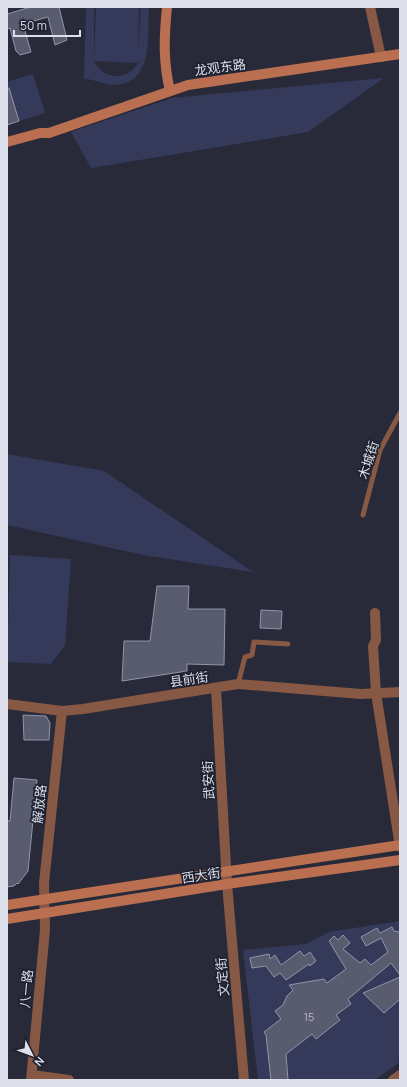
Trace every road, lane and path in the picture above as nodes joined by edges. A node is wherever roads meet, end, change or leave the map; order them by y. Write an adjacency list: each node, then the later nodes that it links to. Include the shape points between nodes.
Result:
1 (167, 7): 5 (main road, via 164,40 165,67)
2 (370, 7): 4 (street)
3 (400, 54): 4 (main road, 龙观东路)
4 (381, 57): 5 (main road, 龙观东路, via 188,85)
5 (170, 91): 6 (main road, 龙观东路)
6 (49, 133): 7 (main road); 8 (main road, via 41,140)
7 (7, 142)
8 (7, 150)
9 (400, 413): 10 (lane, 木城街, via 380,450)
10 (363, 515)
11 (375, 613): 16 (street, via 376,640 373,646)
12 (288, 644): 13 (lane, via 254,642 252,655 245,657)
13 (238, 684): 14 (street, 县前街); 16 (street, 县前街)
14 (216, 688): 18 (street, 县前街, via 83,710); 21 (street, 武安街)
15 (400, 692): 16 (street, 县前街)
16 (376, 693): 19 (street)
17 (7, 704): 18 (street, 县前街)
18 (62, 711): 23 (street, 解放路)
19 (399, 846): 21 (main road, 西大街)
20 (400, 860): 22 (main road, 西大街)
21 (226, 872): 22 (street, 文定街); 23 (main road, 西大街)
22 (227, 884): 25 (main road, 西大街); 30 (street, 文定街)
23 (43, 900): 24 (main road, 西大街); 25 (street, 八一路)
24 (7, 905)
25 (44, 913): 26 (main road, 西大街); 28 (street, 八一路, via 45,930)
26 (7, 919)
27 (400, 1075): 31 (street)
28 (31, 1078): 29 (street)
29 (69, 1080)
30 (244, 1080)
31 (393, 1080)

